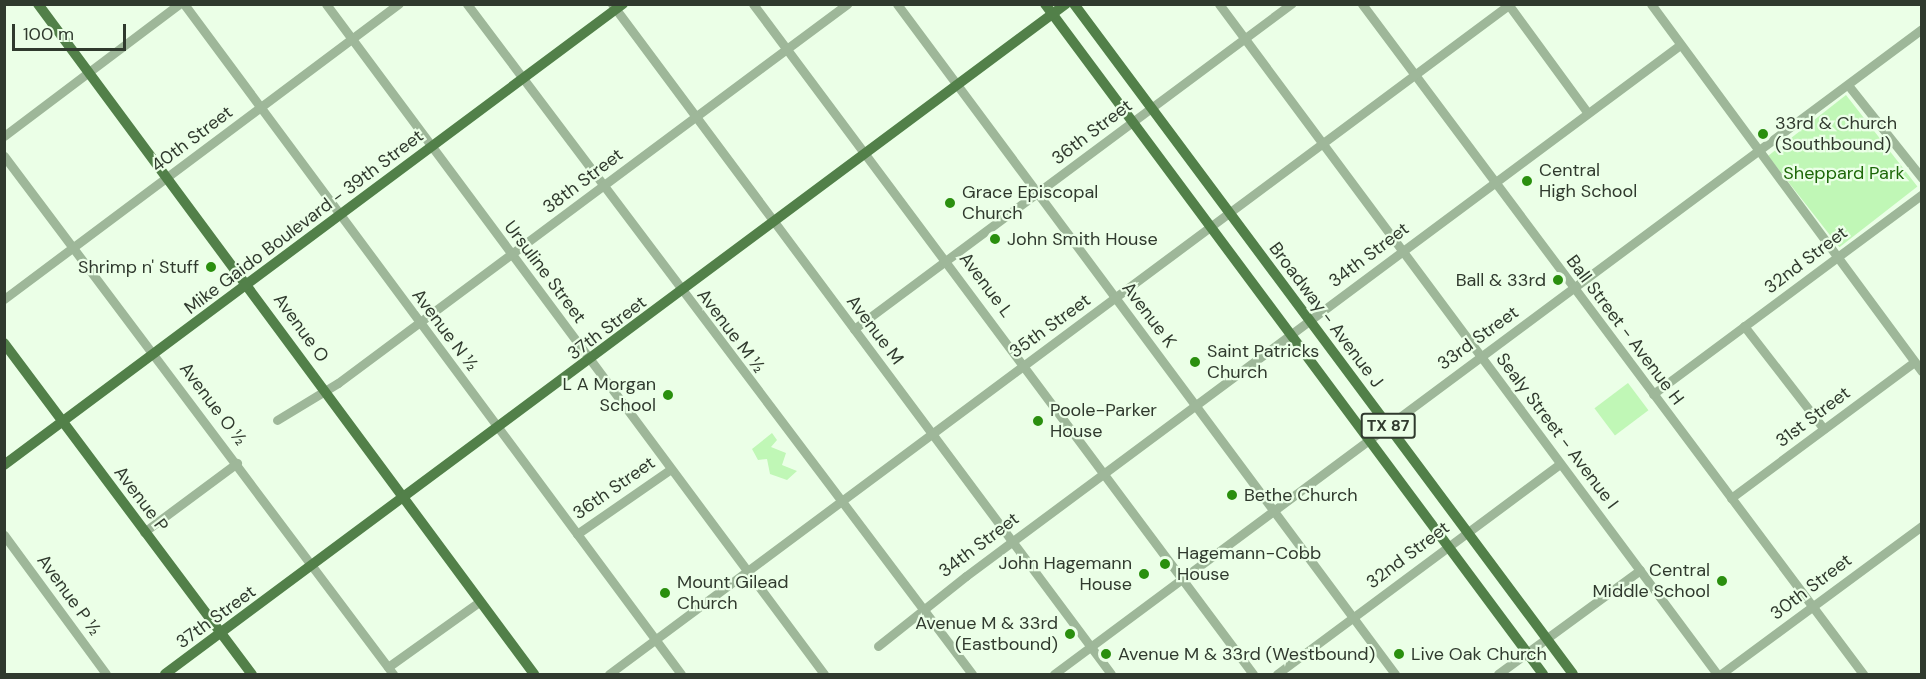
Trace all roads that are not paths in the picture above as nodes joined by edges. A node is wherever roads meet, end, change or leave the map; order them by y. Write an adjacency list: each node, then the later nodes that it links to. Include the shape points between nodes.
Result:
1 (38, 4): 25 (main road, Avenue O)
2 (179, 4): 25 (street)
3 (184, 4): 31 (street, Avenue N ½)
4 (326, 4): 22 (street, Ursuline Street)
5 (399, 4): 22 (street, 40th Street)
6 (467, 4): 27 (street, Avenue M ½)
7 (753, 4): 24 (street, Avenue L)
8 (847, 4): 24 (street, 38th Street)
9 (897, 4): 29 (street, Avenue K)
10 (1045, 4): 19 (main road, TX 87)
11 (1066, 4): 19 (main road, 37th Street)
12 (1074, 4): 30 (main road, Broadway - Avenue J / TX 87)
13 (1219, 4): 21 (street, Sealy Street - Avenue I)
14 (1291, 4): 21 (street, 36th Street)
15 (1362, 4): 26 (street, Ball Street - Avenue H)
16 (1651, 4): 23 (street)
17 (1509, 5): 26 (street, 35th Street); 32 (street)
18 (617, 6): 27 (main road, Mike Gaido Boulevard - 39th Street); 33 (street, Avenue M)
19 (1053, 14): 29 (main road, 37th Street); 34 (main road, TX 87)
20 (1922, 29): 28 (street, 33rd Street)
21 (1245, 39): 30 (street, 36th Street); 36 (street, Sealy Street - Avenue I)
22 (353, 40): 31 (street, 40th Street); 37 (street, Ursuline Street)
23 (1680, 45): 32 (street, 34th Street); 38 (street)
24 (787, 49): 33 (street, 38th Street); 39 (street, Avenue L)
25 (88, 72): 35 (street); 41 (main road, Avenue O)
26 (1415, 76): 36 (street, 35th Street); 43 (street, Ball Street - Avenue H)
27 (523, 79): 37 (main road, Mike Gaido Boulevard - 39th Street); 44 (street, Avenue M ½)
28 (1848, 85): 38 (street, 33rd Street); 42 (street)
29 (957, 86): 39 (main road, 37th Street); 45 (street, Avenue K)
30 (1152, 108): 34 (street, 36th Street); 47 (main road, Broadway - Avenue J / TX 87)
31 (261, 109): 41 (street, 40th Street); 48 (street, Avenue N ½)
32 (1587, 112): 43 (street, 34th Street)
33 (696, 117): 44 (street, 38th Street); 49 (street, Avenue M)
34 (1133, 122): 45 (street, 36th Street); 50 (main road, TX 87)
35 (4, 136)
36 (1323, 144): 47 (street, 35th Street); 52 (street, Sealy Street - Avenue I)
37 (431, 147): 48 (main road, Mike Gaido Boulevard - 39th Street); 53 (street, Ursuline Street)
38 (1758, 152): 54 (street); 57 (street, 33rd Street)
39 (867, 155): 49 (main road, 37th Street); 55 (street, Avenue L)
40 (4, 156): 51 (street, Avenue O ½)
41 (168, 178): 51 (street, 40th Street); 56 (main road, Avenue O)
42 (1922, 178)
43 (1494, 182): 52 (street, 34th Street); 57 (street, Ball Street - Avenue H)
44 (603, 186): 53 (street, 38th Street); 58 (street, Avenue M ½)
45 (1037, 193): 55 (street, 36th Street); 59 (street, Avenue K)
46 (1922, 194): 54 (street, 32nd Street)
47 (1230, 213): 50 (street, 35th Street); 61 (main road, Broadway - Avenue J / TX 87)
48 (340, 215): 56 (main road, Mike Gaido Boulevard - 39th Street); 62 (street, Avenue N ½)
49 (774, 223): 58 (main road, 37th Street); 64 (street, Avenue M)
50 (1211, 227): 59 (street, 35th Street); 65 (main road, TX 87)
51 (76, 246): 60 (street, 40th Street); 67 (street, Avenue O ½)
52 (1403, 252): 61 (street, 34th Street); 68 (street, Sealy Street - Avenue I)
53 (511, 255): 62 (street, 38th Street); 69 (street, Ursuline Street)
54 (1837, 258): 63 (street, 32nd Street); 70 (street)
55 (947, 262): 64 (street, 36th Street); 71 (street, Avenue L)
56 (248, 284): 67 (main road, Mike Gaido Boulevard - 39th Street); 73 (main road, Avenue O)
57 (1573, 288): 68 (street, 33rd Street); 74 (street, Ball Street - Avenue H)
58 (682, 292): 69 (main road, 37th Street); 90 (street, Avenue M ½)
59 (1116, 298): 71 (street, 35th Street); 75 (street, Avenue K)
60 (4, 299)
61 (1309, 320): 65 (street, 34th Street); 78 (main road, Broadway - Avenue J / TX 87)
62 (420, 323): 73 (street, 38th Street); 79 (street, Avenue N ½)
63 (1744, 326): 74 (street, 32nd Street); 80 (street)
64 (854, 329): 81 (street, Avenue M)
65 (1290, 334): 75 (street, 34th Street); 82 (main road, TX 87)
66 (4, 343): 77 (main road, Avenue P)
67 (154, 353): 77 (main road, Mike Gaido Boulevard - 39th Street); 83 (street, Avenue O ½)
68 (1481, 356): 78 (street, 33rd Street); 84 (street, Sealy Street - Avenue I)
69 (590, 361): 79 (main road, 37th Street); 86 (street, Ursuline Street)
70 (1914, 362): 72 (street); 80 (street, 31st Street)
71 (1025, 365): 81 (street, 35th Street); 87 (street, Avenue L)
72 (1922, 371)
73 (327, 391): 76 (street, 38th Street); 88 (main road, Avenue O)
74 (1653, 394): 89 (street, Ball Street - Avenue H)
75 (1195, 405): 87 (street, 34th Street); 91 (street, Avenue K)
76 (278, 420)
77 (62, 422): 85 (main road, Mike Gaido Boulevard - 39th Street); 93 (main road, Avenue P)
78 (1388, 426): 82 (street, 33rd Street); 94 (main road, Broadway - Avenue J / TX 87)
79 (498, 429): 88 (main road, 37th Street); 95 (street, Avenue N ½)
80 (1824, 429): 89 (street, 31st Street)
81 (933, 434): 90 (street, 35th Street); 97 (street, Avenue M)
82 (1369, 440): 91 (street, 33rd Street); 98 (main road, TX 87)
83 (237, 463): 93 (street); 99 (street, Avenue O ½)
84 (1560, 464): 94 (street, 32nd Street); 100 (street, Sealy Street - Avenue I)
85 (4, 465)
86 (670, 468): 95 (street, 36th Street); 101 (street, Ursuline Street)
87 (1104, 473): 97 (street, 34th Street); 102 (street, Avenue L)
88 (405, 497): 99 (main road, 37th Street); 103 (main road, Avenue O)
89 (1731, 498): 104 (street, Ball Street - Avenue H)
90 (839, 503): 101 (street, 35th Street); 105 (street, Avenue M ½)
91 (1274, 511): 102 (street, 33rd Street); 106 (street, Avenue K)
92 (1922, 526): 104 (street, 30th Street)
93 (144, 532): 107 (main road, Avenue P)
94 (1467, 532): 98 (street, 32nd Street); 108 (main road, Broadway - Avenue J / TX 87)
95 (577, 534): 109 (street, Avenue N ½)
96 (4, 535): 114 (street, Avenue P ½)
97 (1013, 541): 105 (street, 34th Street); 111 (street, Avenue M)
98 (1448, 546): 106 (street, 32nd Street); 112 (main road, TX 87)
99 (314, 565): 107 (main road, 37th Street); 113 (street, Avenue O ½)
100 (1640, 570): 108 (street); 130 (street, Sealy Street - Avenue I)
101 (747, 572): 109 (street, 35th Street); 120 (street, Ursuline Street)
102 (1182, 579): 111 (street, 33rd Street); 124 (street, Avenue L)
103 (479, 602): 113 (street); 117 (main road, Avenue O)
104 (1812, 607): 130 (street, 30th Street); 131 (street, Ball Street - Avenue H)
105 (922, 609): 110 (street, 34th Street); 121 (street, Avenue M ½)
106 (1353, 618): 125 (street, 32nd Street); 126 (street, Avenue K)
107 (221, 633): 115 (main road, 37th Street); 116 (main road, Avenue P)
108 (1546, 639): 112 (street); 129 (main road, Broadway - Avenue J / TX 87)
109 (656, 640): 118 (street, 35th Street); 119 (street, Avenue N ½)
110 (878, 645)
111 (1091, 647): 122 (street, 33rd Street); 123 (street, Avenue M)
112 (1527, 653): 127 (street); 128 (main road, TX 87)
113 (391, 671)
114 (106, 675)
115 (165, 675)
116 (252, 675)
117 (534, 675)
118 (609, 675)
119 (681, 675)
120 (824, 675)
121 (972, 675)
122 (1054, 675)
123 (1111, 675)
124 (1252, 675)
125 (1277, 675)
126 (1395, 675)
127 (1498, 675)
128 (1543, 675)
129 (1573, 675)
130 (1719, 675)
131 (1863, 675)

